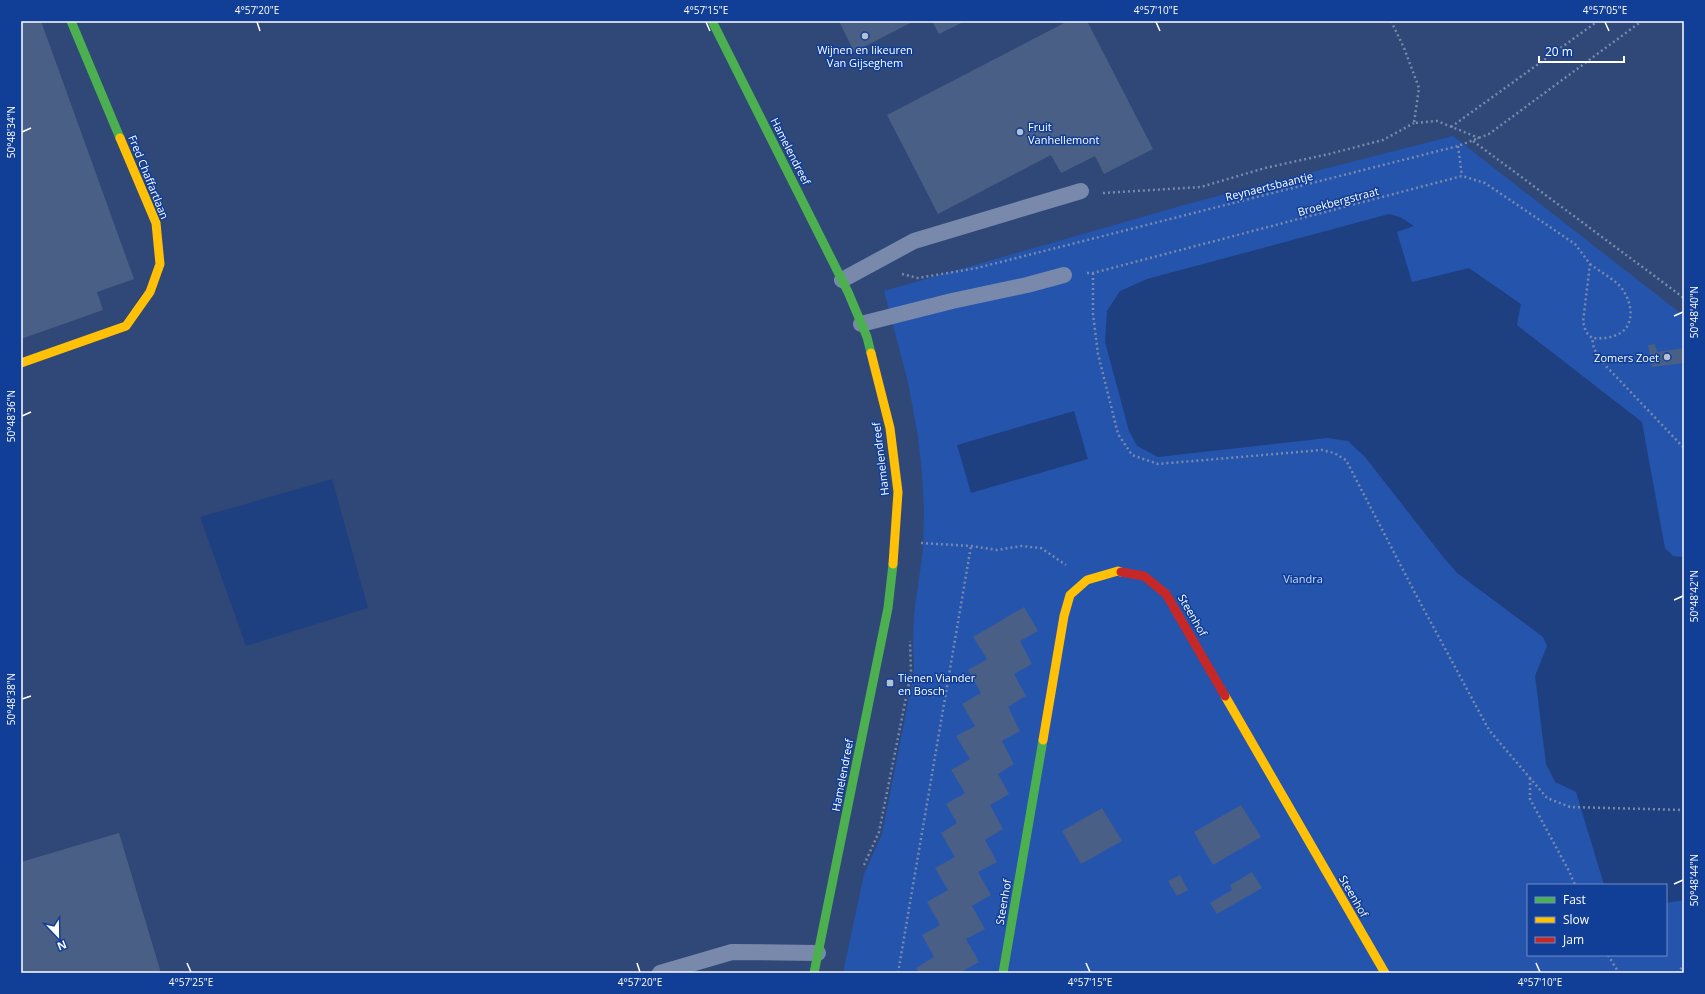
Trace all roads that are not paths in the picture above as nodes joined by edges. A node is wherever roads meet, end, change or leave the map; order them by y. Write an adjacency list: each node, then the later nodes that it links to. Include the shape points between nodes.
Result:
1 (71, 21): 7 (street, Fred Chaffartlaan, via 156,223 160,264 150,292 126,326)
2 (712, 21): 5 (street, Hamelendreef)
3 (1081, 191): 5 (lane, via 914,241)
4 (1064, 275): 6 (lane)
5 (842, 280): 6 (street, Hamelendreef)
6 (861, 324): 8 (street, Hamelendreef, via 867,337 890,428 898,492 895,540 888,608)
7 (21, 363)
8 (818, 953): 9 (lane, via 732,952); 10 (street, Hamelendreef)
9 (660, 973)
10 (814, 973)
11 (1004, 973): 12 (street, Steenhof, via 1064,616 1070,595 1087,580 1118,571 1144,576 1166,594)
12 (1385, 973)

